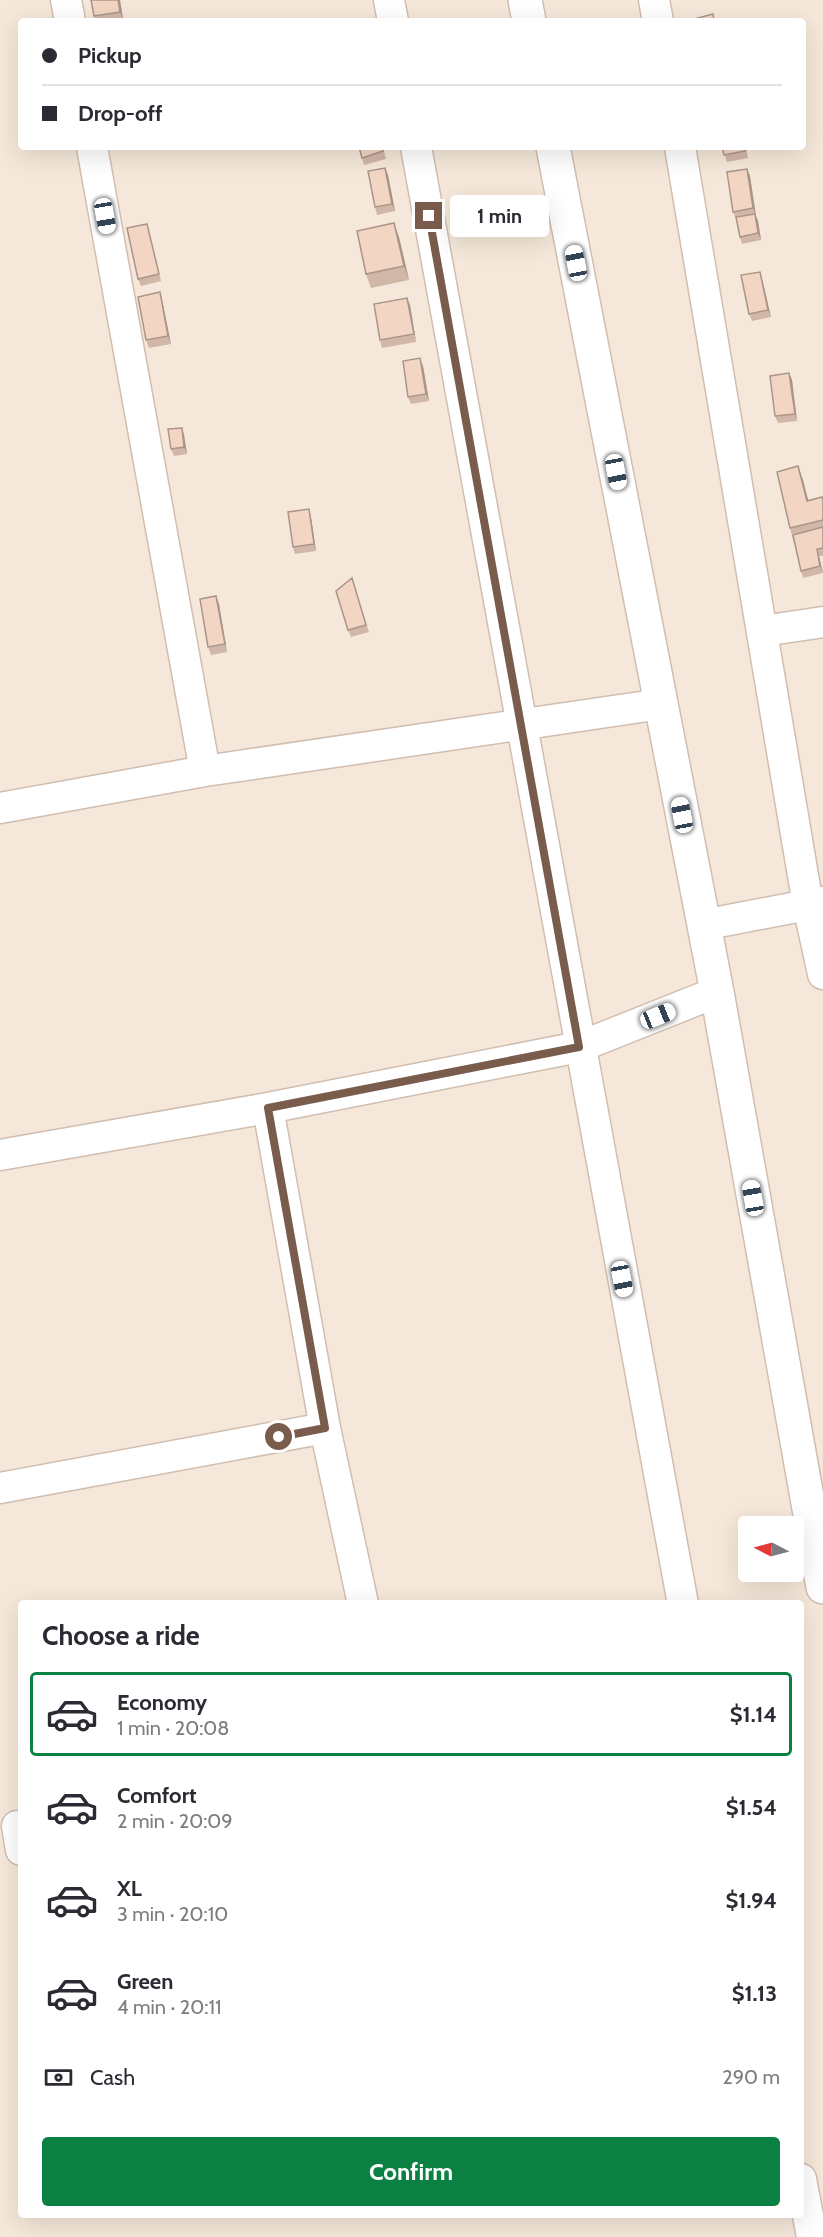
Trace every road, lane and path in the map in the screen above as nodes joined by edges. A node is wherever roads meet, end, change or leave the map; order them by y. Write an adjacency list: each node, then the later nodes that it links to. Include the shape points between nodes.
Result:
1 (66, 0): 5 (street)
2 (389, 0): 6 (street)
3 (525, 0): 7 (street)
4 (654, 0): 8 (street)
5 (69, 18)
6 (392, 18)
7 (528, 18)
8 (657, 18)
9 (93, 150): 17 (street)
10 (418, 150): 16 (street)
11 (554, 150): 15 (street)
12 (681, 150): 14 (street)
13 (823, 622): 14 (street)
14 (764, 631): 19 (street)
15 (661, 704): 16 (street); 20 (street)
16 (523, 724): 17 (street); 23 (street)
17 (205, 771): 18 (street)
18 (0, 808)
19 (816, 903): 20 (street); 21 (street)
20 (703, 925): 22 (street)
21 (823, 974)
22 (717, 992): 23 (street); 28 (street)
23 (579, 1047): 24 (street); 30 (street)
24 (268, 1108): 25 (street); 26 (street)
25 (0, 1155)
26 (325, 1428): 27 (street); 29 (street)
27 (0, 1488)
28 (823, 1587)
29 (362, 1600)
30 (682, 1600)
31 (804, 2195): 32 (street)
32 (812, 2237)

